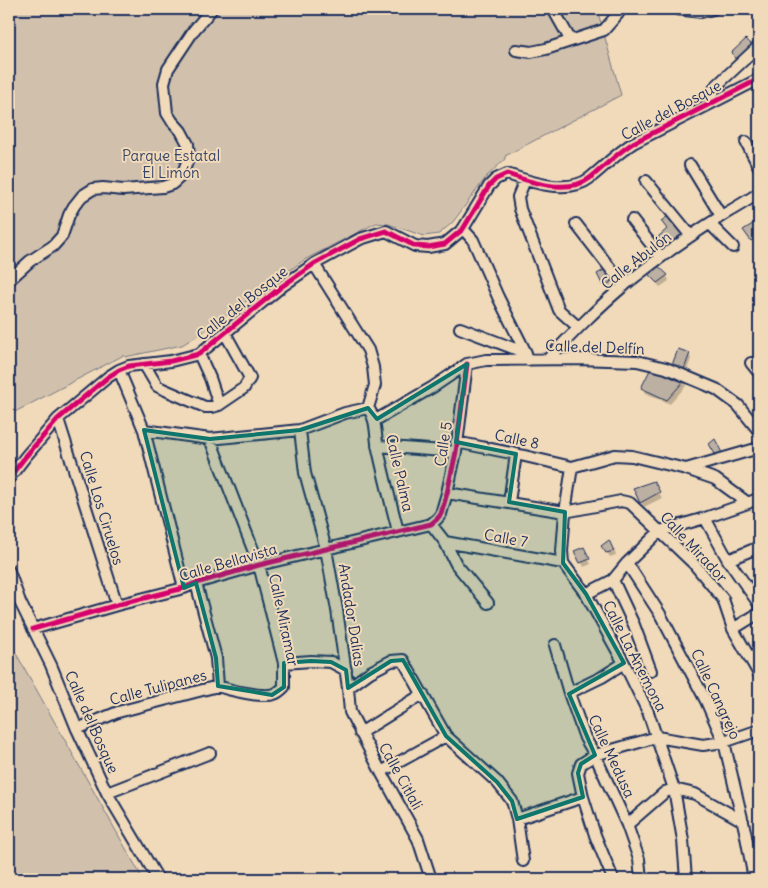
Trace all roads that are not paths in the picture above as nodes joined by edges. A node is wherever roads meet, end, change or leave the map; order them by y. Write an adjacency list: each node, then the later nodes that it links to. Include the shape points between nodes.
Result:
1 (212, 9): 27 (street, via 168,69 164,83 168,113 188,144 189,157 182,174 172,184 163,186 93,189 74,206 62,236 53,246)
2 (553, 9): 6 (street)
3 (621, 9): 6 (street, via 604,30)
4 (677, 9): 5 (street, via 701,12)
5 (713, 9)
6 (571, 41): 8 (street, via 531,52)
7 (759, 46): 10 (street, via 715,88)
8 (516, 50)
9 (759, 79): 10 (street, Calle del Bosque)
10 (713, 102): 14 (street, Calle del Bosque, via 633,143 588,180 554,186)
11 (746, 142): 13 (street)
12 (690, 165): 18 (street)
13 (759, 167)
14 (525, 180): 22 (street, Calle del Bosque, via 507,174 496,179); 29 (street, via 518,197 520,209 559,310)
15 (646, 180): 23 (street)
16 (756, 195): 17 (street); 18 (street, Calle Abulón)
17 (759, 207)
18 (721, 216): 21 (street, Calle Abulón)
19 (632, 220): 25 (street)
20 (576, 224): 28 (street)
21 (710, 224): 23 (street, Calle Abulón); 24 (street)
22 (463, 229): 26 (street, Calle del Bosque, via 445,244 428,247 415,246 386,231 360,239); 33 (street, via 473,240)
23 (691, 236): 25 (street, Calle Abulón)
24 (733, 247)
25 (661, 257): 28 (street, Calle Abulón)
26 (314, 264): 31 (street, Calle del Bosque); 41 (street, via 368,350 376,385)
27 (9, 280)
28 (624, 286): 29 (street, Calle Abulón)
29 (578, 327): 34 (street, Calle Abulón)
30 (460, 328): 33 (street)
31 (225, 333): 32 (street, Calle del Bosque); 40 (street, via 250,378 244,388)
32 (199, 354): 36 (street, Calle del Bosque); 40 (street)
33 (527, 357): 34 (street, Calle del Delfín); 37 (street, Calle del Delfín)
34 (548, 359): 45 (street, Calle del Delfín, via 637,361 666,368 716,389 738,405)
35 (751, 363): 39 (street)
36 (144, 364): 38 (street, Calle del Bosque); 40 (street, via 157,386 205,407)
37 (467, 364): 41 (street, Calle Palma, via 433,387); 48 (street, Calle 5)
38 (119, 370): 42 (street, Calle del Bosque); 43 (street)
39 (759, 373)
40 (219, 405)
41 (371, 414): 44 (street, via 345,413); 47 (street, Calle Palma)
42 (58, 419): 53 (street, Calle del Bosque); 77 (street, Calle Los Ciruelos)
43 (144, 430): 46 (street); 73 (street)
44 (300, 430): 46 (street); 65 (street, Andador Dalias, via 305,473)
45 (759, 431)
46 (210, 438): 69 (street, Calle Miramar)
47 (377, 446): 48 (street, Calle 8); 61 (street, Calle Palma)
48 (456, 447): 50 (street, Calle 8); 54 (street, Calle 5)
49 (759, 448): 52 (street)
50 (516, 454): 51 (street, Calle 8); 56 (street)
51 (572, 467): 52 (street, via 615,455); 58 (street)
52 (686, 469): 57 (street, via 715,479)
53 (9, 478)
54 (447, 493): 56 (street); 60 (street, Calle 5, via 441,514)
55 (759, 499): 57 (street)
56 (509, 502): 58 (street)
57 (748, 504): 59 (street)
58 (565, 512): 62 (street, Calle Mirador, via 621,501 630,503); 67 (street)
59 (705, 518): 62 (street); 66 (street)
60 (431, 524): 61 (street, Calle Bellavista); 63 (street)
61 (398, 531): 65 (street, Calle Bellavista)
62 (660, 531): 68 (street); 80 (street, Calle Mirador, via 695,565 723,599)
63 (445, 542): 67 (street, Calle 7); 75 (street, via 456,564)
64 (759, 547): 66 (street)
65 (326, 549): 69 (street, Calle Bellavista); 84 (street, Andador Dalias)
66 (728, 560): 76 (street)
67 (563, 563): 74 (street, Calle La Anemona)
68 (627, 563): 71 (street); 97 (street, Calle Cangrejo, via 660,614)
69 (259, 565): 72 (street, Calle Bellavista); 82 (street, Calle Miramar)
70 (9, 571): 79 (street, Calle del Bosque)
71 (613, 580): 74 (street); 85 (street)
72 (196, 583): 73 (street, Calle Bellavista); 87 (street, via 216,658)
73 (184, 588): 77 (street, Calle Bellavista)
74 (586, 594): 83 (street, Calle La Anemona)
75 (488, 603)
76 (759, 604)
77 (117, 605): 79 (street, Calle Bellavista)
78 (759, 613): 80 (street)
79 (32, 629): 92 (street, Calle del Bosque, via 51,665)
80 (733, 629): 86 (street, Calle Mirador)
81 (555, 645): 90 (street, Calle Medusa)
82 (284, 663): 84 (street, via 331,662); 89 (street, Calle Miramar, via 284,687)
83 (624, 663): 90 (street); 96 (street, Calle La Anemona)
84 (346, 670): 88 (street, Andador Dalias)
85 (651, 671)
86 (759, 674)
87 (218, 686): 89 (street, Calle Tulipanes, via 272,695); 92 (street, Calle Tulipanes, via 118,712)
88 (348, 688): 91 (street, via 391,660 403,660); 94 (street, Calle Citlali, via 350,712)
89 (278, 692)
90 (569, 693): 99 (street, Calle Medusa)
91 (424, 694): 94 (street); 95 (street)
92 (77, 729): 102 (street, Calle del Bosque)
93 (759, 730): 97 (street)
94 (360, 733): 100 (street, Calle Citlali)
95 (446, 736): 100 (street); 104 (street, via 497,782 512,801)
96 (657, 737): 97 (street, via 703,745); 99 (street); 101 (street, Calle La Anemona)
97 (724, 742): 105 (street, Calle Cangrejo)
98 (210, 753): 102 (street)
99 (595, 755): 103 (street, via 581,764 578,773); 106 (street, Calle Medusa)
100 (381, 772): 109 (street, Calle Citlali, via 418,838)
101 (674, 789): 105 (street, via 695,794); 106 (street); 112 (street, Calle La Anemona, via 684,840)
102 (107, 793): 108 (street, Calle del Bosque)
103 (583, 797): 104 (street); 110 (street)
104 (518, 819): 107 (street)
105 (743, 821): 113 (street, Calle Cangrejo)
106 (627, 825): 111 (street, Calle Medusa)
107 (523, 860)
108 (158, 879)
109 (431, 879)
110 (613, 879)
111 (642, 879)
112 (686, 879)
113 (754, 879)

